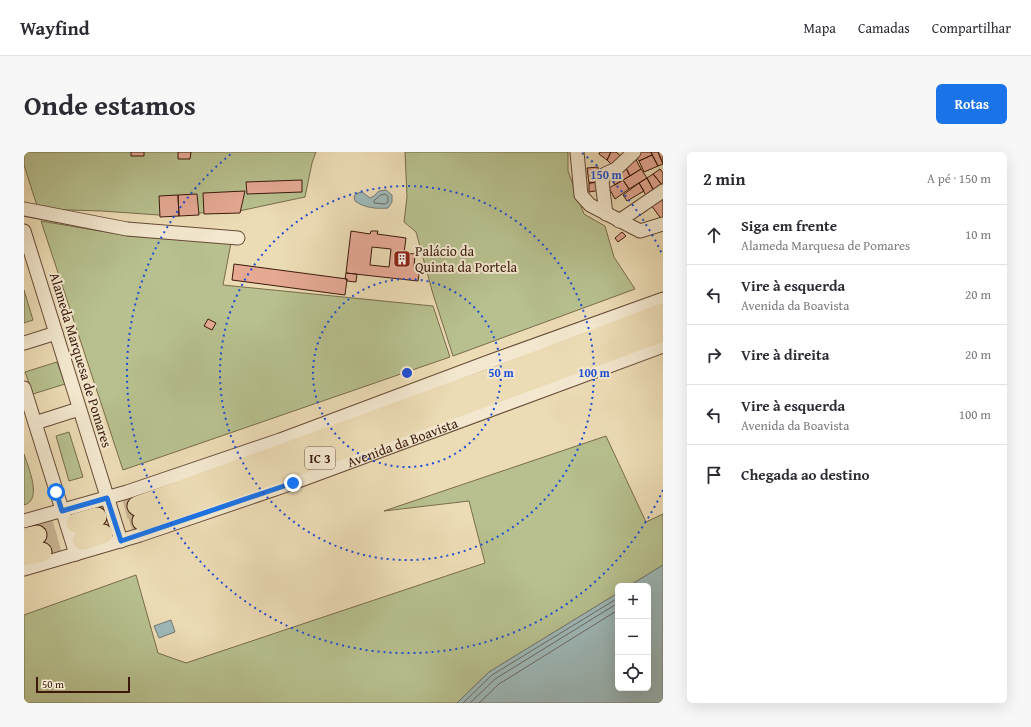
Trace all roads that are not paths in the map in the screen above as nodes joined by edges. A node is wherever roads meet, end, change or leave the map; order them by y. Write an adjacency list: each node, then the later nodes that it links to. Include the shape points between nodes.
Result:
1 (577, 152): 5 (street, via 581,195 590,205)
2 (634, 152): 5 (street, via 616,169 605,174 602,182)
3 (663, 191): 6 (street)
4 (24, 209): 9 (street, via 127,229)
5 (606, 214): 6 (street)
6 (619, 221): 7 (street, via 640,231)
7 (663, 224)
8 (24, 231): 13 (street, Alameda Marquesa de Pomares)
9 (238, 238)
10 (663, 299): 19 (street, Avenida da Boavista, via 280,440)
11 (663, 313): 12 (highway, Avenida da Boavista / IC 3, via 139,514 296,466)
12 (663, 332)
13 (56, 333): 14 (street); 17 (street, Alameda Marquesa de Pomares)
14 (24, 343)
15 (663, 346): 23 (street, Avenida da Boavista, via 293,483)
16 (24, 388): 18 (street)
17 (79, 409): 18 (street); 19 (street, Alameda Marquesa de Pomares)
18 (35, 423): 22 (street)
19 (107, 498): 22 (street, Avenida da Boavista); 23 (street, Alameda Marquesa de Pomares)
20 (24, 521): 22 (street, Avenida da Boavista)
21 (100, 526): 22 (highway, Avenida da Boavista)
22 (74, 532): 23 (street, Avenida da Boavista); 26 (street, Avenida da Boavista)
23 (121, 541)
24 (34, 542): 25 (highway)
25 (24, 556)
26 (24, 568)

